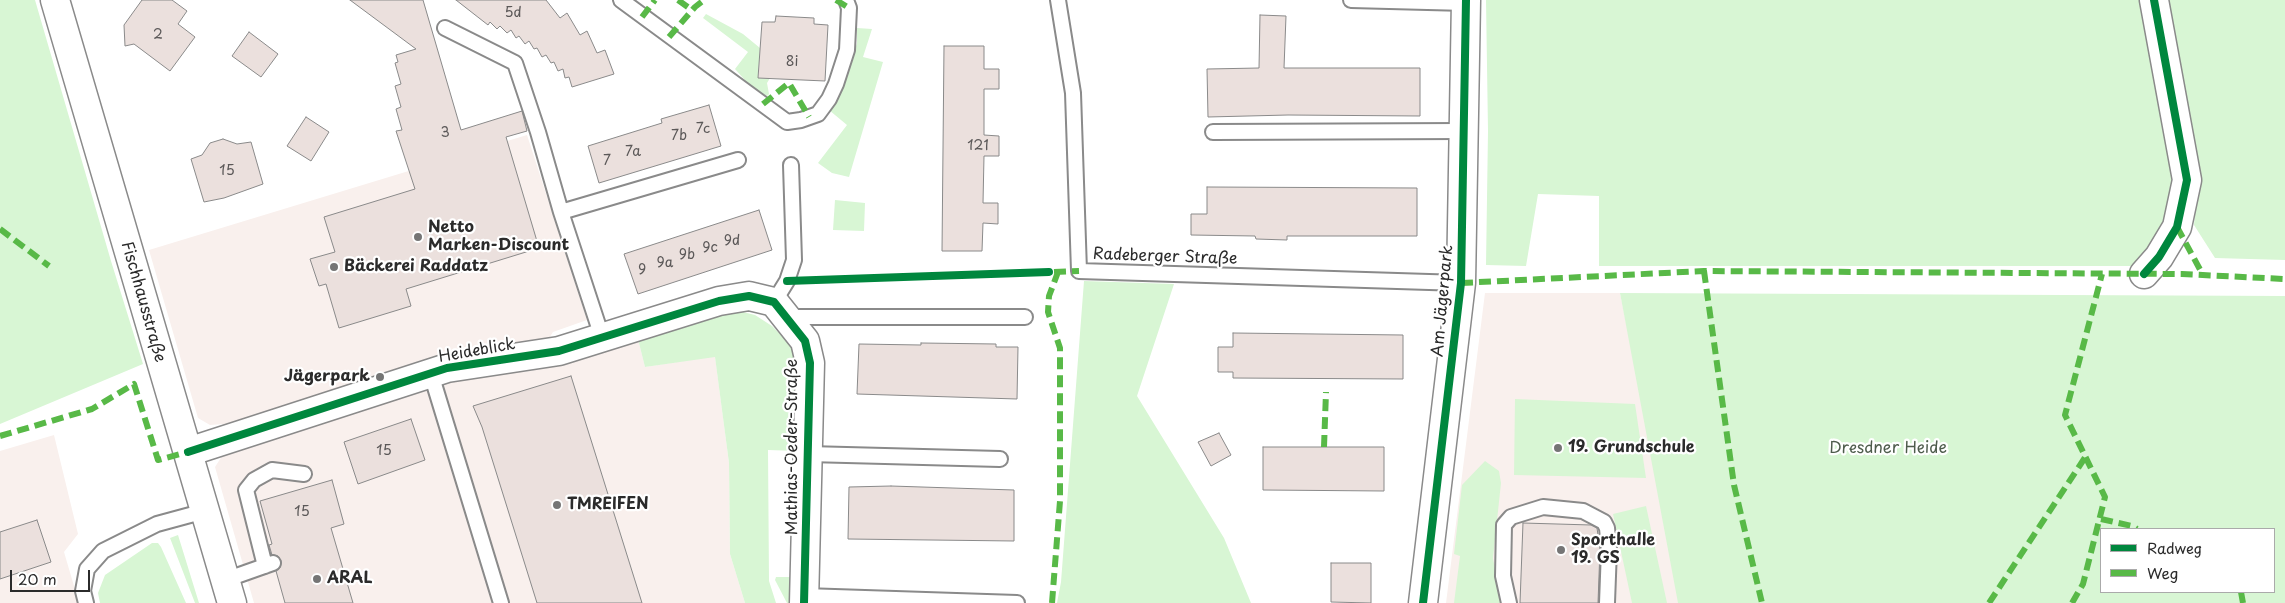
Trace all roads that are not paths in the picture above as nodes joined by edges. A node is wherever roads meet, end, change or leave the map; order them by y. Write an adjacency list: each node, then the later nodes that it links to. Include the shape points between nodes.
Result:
1 (55, 0): 20 (street, Fischhausstraße)
2 (620, 0): 3 (lane, via 786,122 818,114 829,100 846,50)
3 (846, 0)
4 (1058, 0): 15 (lane, Radeberger Straße, via 1073,93 1080,271)
5 (1351, 0): 7 (lane)
6 (2154, 0): 14 (street, via 2187,180 2177,227 2159,257)
7 (1466, 2): 9 (street, Am Jägerpark)
8 (445, 28): 13 (lane, via 515,63)
9 (1464, 131): 10 (lane); 15 (street, Am Jägerpark)
10 (1213, 132)
11 (738, 160): 13 (lane)
12 (792, 165): 16 (lane, via 794,260)
13 (561, 212): 18 (lane)
14 (2144, 274)
15 (1461, 283): 30 (street, Am Jägerpark)
16 (780, 309): 17 (lane); 18 (street, Heideblick, via 749,296 719,300); 21 (street, Mathias-Oeder-Straße, via 805,341 810,363)
17 (1025, 317)
18 (602, 337): 19 (street, Heideblick, via 559,350 447,368)
19 (431, 374): 20 (street, Heideblick); 28 (lane)
20 (188, 452): 24 (street, Fischhausstraße)
21 (808, 454): 22 (lane); 26 (street, Mathias-Oeder-Straße)
22 (1000, 459)
23 (304, 474): 25 (lane, via 272,470 254,480 246,490 270,565)
24 (205, 511): 25 (street, Fischhausstraße); 27 (lane, via 157,524 104,551 87,570 83,591)
25 (229, 591)
26 (804, 600): 29 (lane)
27 (86, 603)
28 (500, 603)
29 (1017, 603)
30 (1423, 603)
31 (1509, 603): 32 (lane, via 1503,576 1504,525 1511,517 1543,507 1583,511 1604,522 1609,549)
32 (1607, 603)

